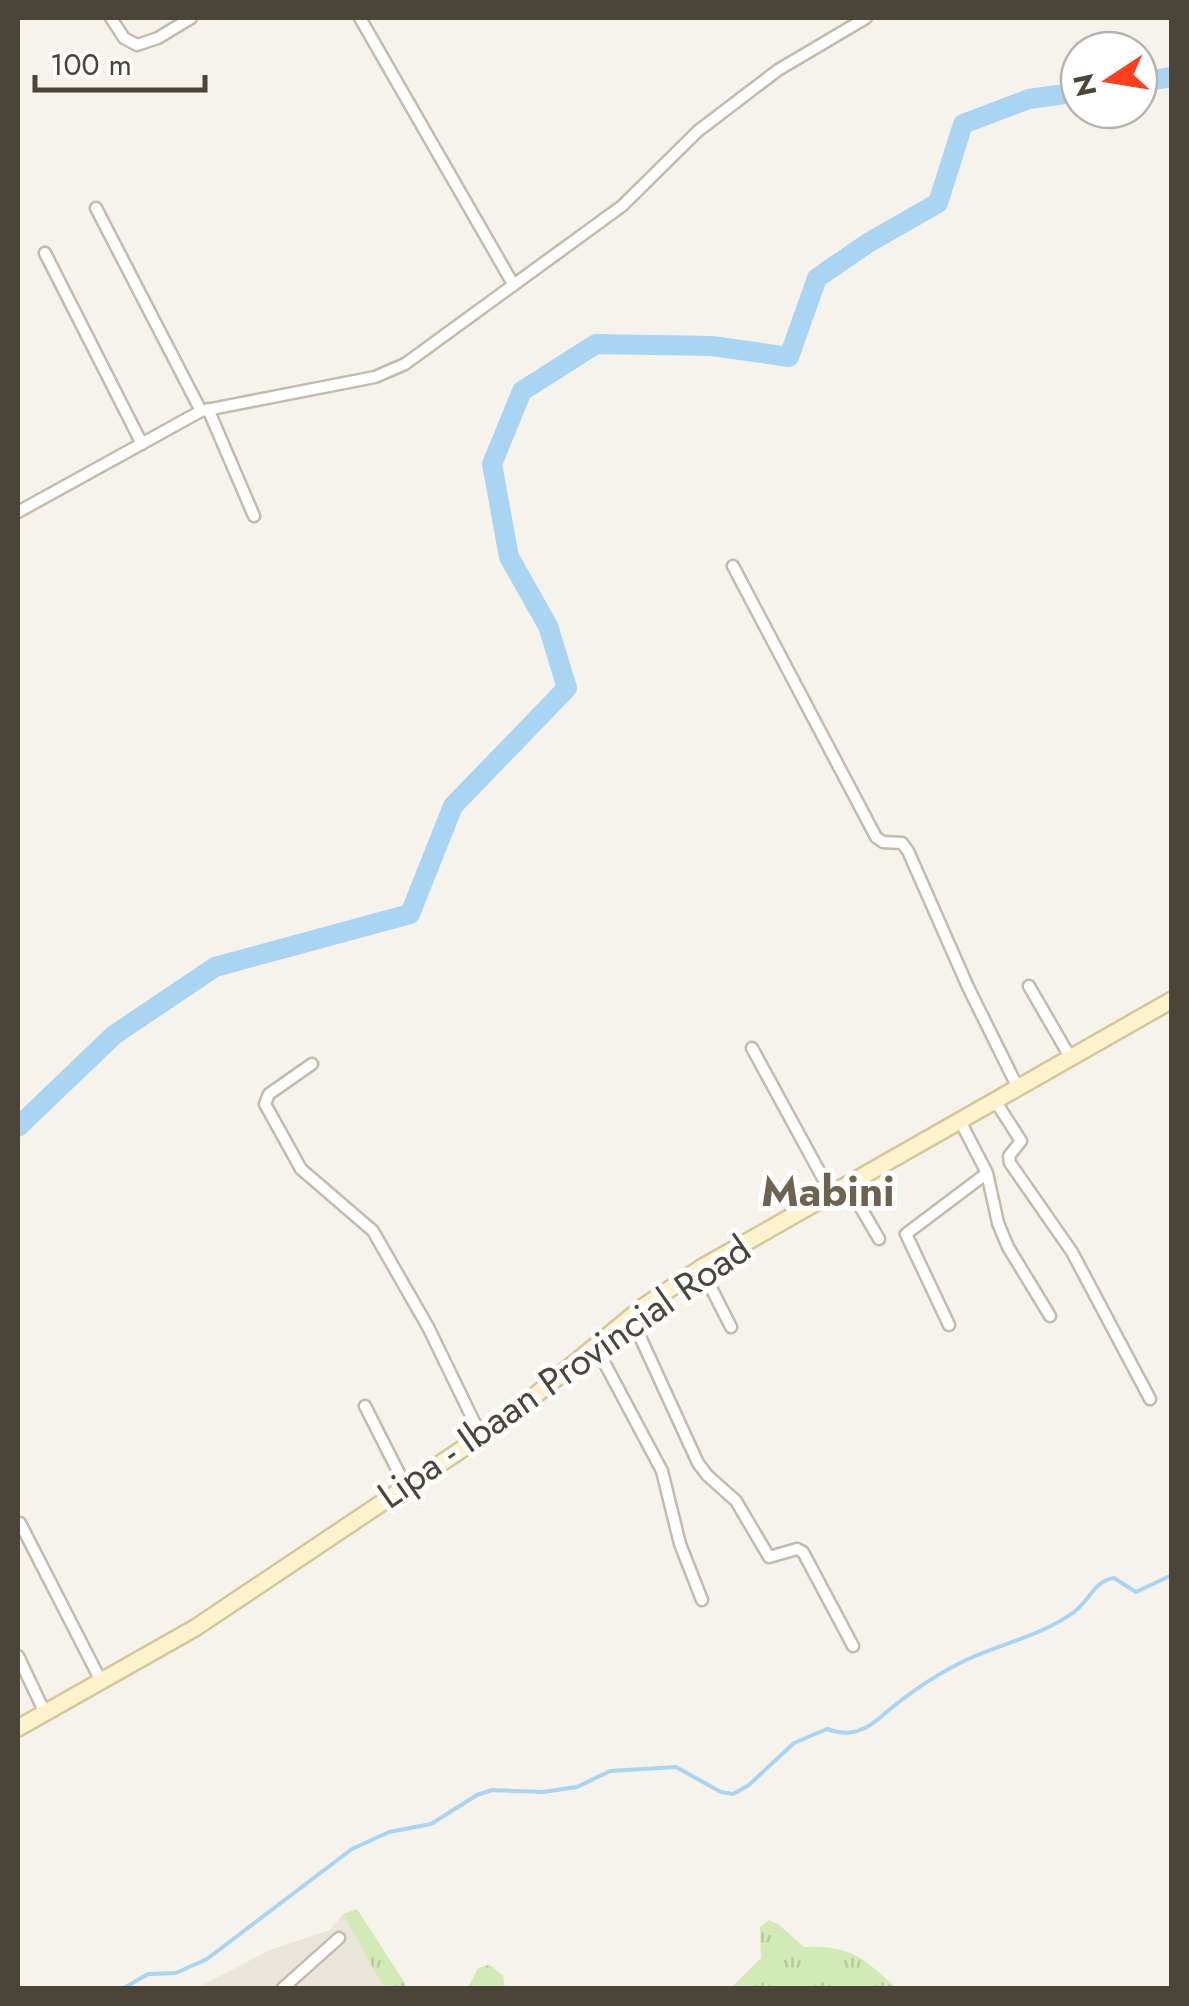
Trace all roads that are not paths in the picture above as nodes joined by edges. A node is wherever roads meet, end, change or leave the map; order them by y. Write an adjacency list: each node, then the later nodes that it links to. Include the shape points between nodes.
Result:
1 (111, 18): 2 (street, via 137,46)
2 (191, 18)
3 (360, 18): 7 (street)
4 (866, 18): 7 (street, via 778,70 698,132 622,206)
5 (96, 208): 8 (street)
6 (45, 253): 9 (street)
7 (513, 284): 8 (street, via 405,364 374,377)
8 (204, 410): 9 (street); 11 (street)
9 (142, 444): 10 (street)
10 (18, 512)
11 (254, 516)
12 (733, 566): 18 (street, via 876,836 908,851)
13 (1030, 986): 16 (street)
14 (1172, 1000): 16 (main road, Lipa - Ibaan Provincial Road)
15 (752, 1048): 23 (street)
16 (1070, 1057): 18 (main road, Lipa - Ibaan Provincial Road)
17 (312, 1064): 33 (street, via 269,1094 265,1104 301,1169 373,1230)
18 (1017, 1086): 19 (main road, Lipa - Ibaan Provincial Road)
19 (994, 1100): 20 (main road, Lipa - Ibaan Provincial Road); 31 (street, via 1020,1138 1009,1160 1072,1252)
20 (959, 1119): 21 (street); 22 (main road, Lipa - Ibaan Provincial Road)
21 (987, 1173): 26 (street, via 1008,1247); 28 (street, via 906,1234)
22 (846, 1184): 23 (main road, Lipa - Ibaan Provincial Road); 24 (street)
23 (832, 1193): 25 (main road, Lipa - Ibaan Provincial Road)
24 (879, 1239)
25 (701, 1268): 27 (main road, Lipa - Ibaan Provincial Road); 29 (street)
26 (1050, 1316)
27 (631, 1317): 30 (main road, Lipa - Ibaan Provincial Road); 37 (street, via 707,1475 736,1501 769,1557 803,1552)
28 (949, 1325)
29 (730, 1327)
30 (596, 1347): 33 (main road, Lipa - Ibaan Provincial Road); 36 (street, via 662,1471)
31 (1150, 1399)
32 (365, 1406): 34 (street)
33 (481, 1436): 34 (main road, Lipa - Ibaan Provincial Road)
34 (405, 1484): 39 (main road, Lipa - Ibaan Provincial Road)
35 (20, 1523): 39 (street)
36 (702, 1600)
37 (853, 1646)
38 (18, 1656): 40 (street)
39 (102, 1683): 40 (main road, Lipa - Ibaan Provincial Road)
40 (45, 1713): 41 (main road, Lipa - Ibaan Provincial Road)
41 (18, 1728)
42 (339, 1938): 43 (street)
43 (283, 1988)

